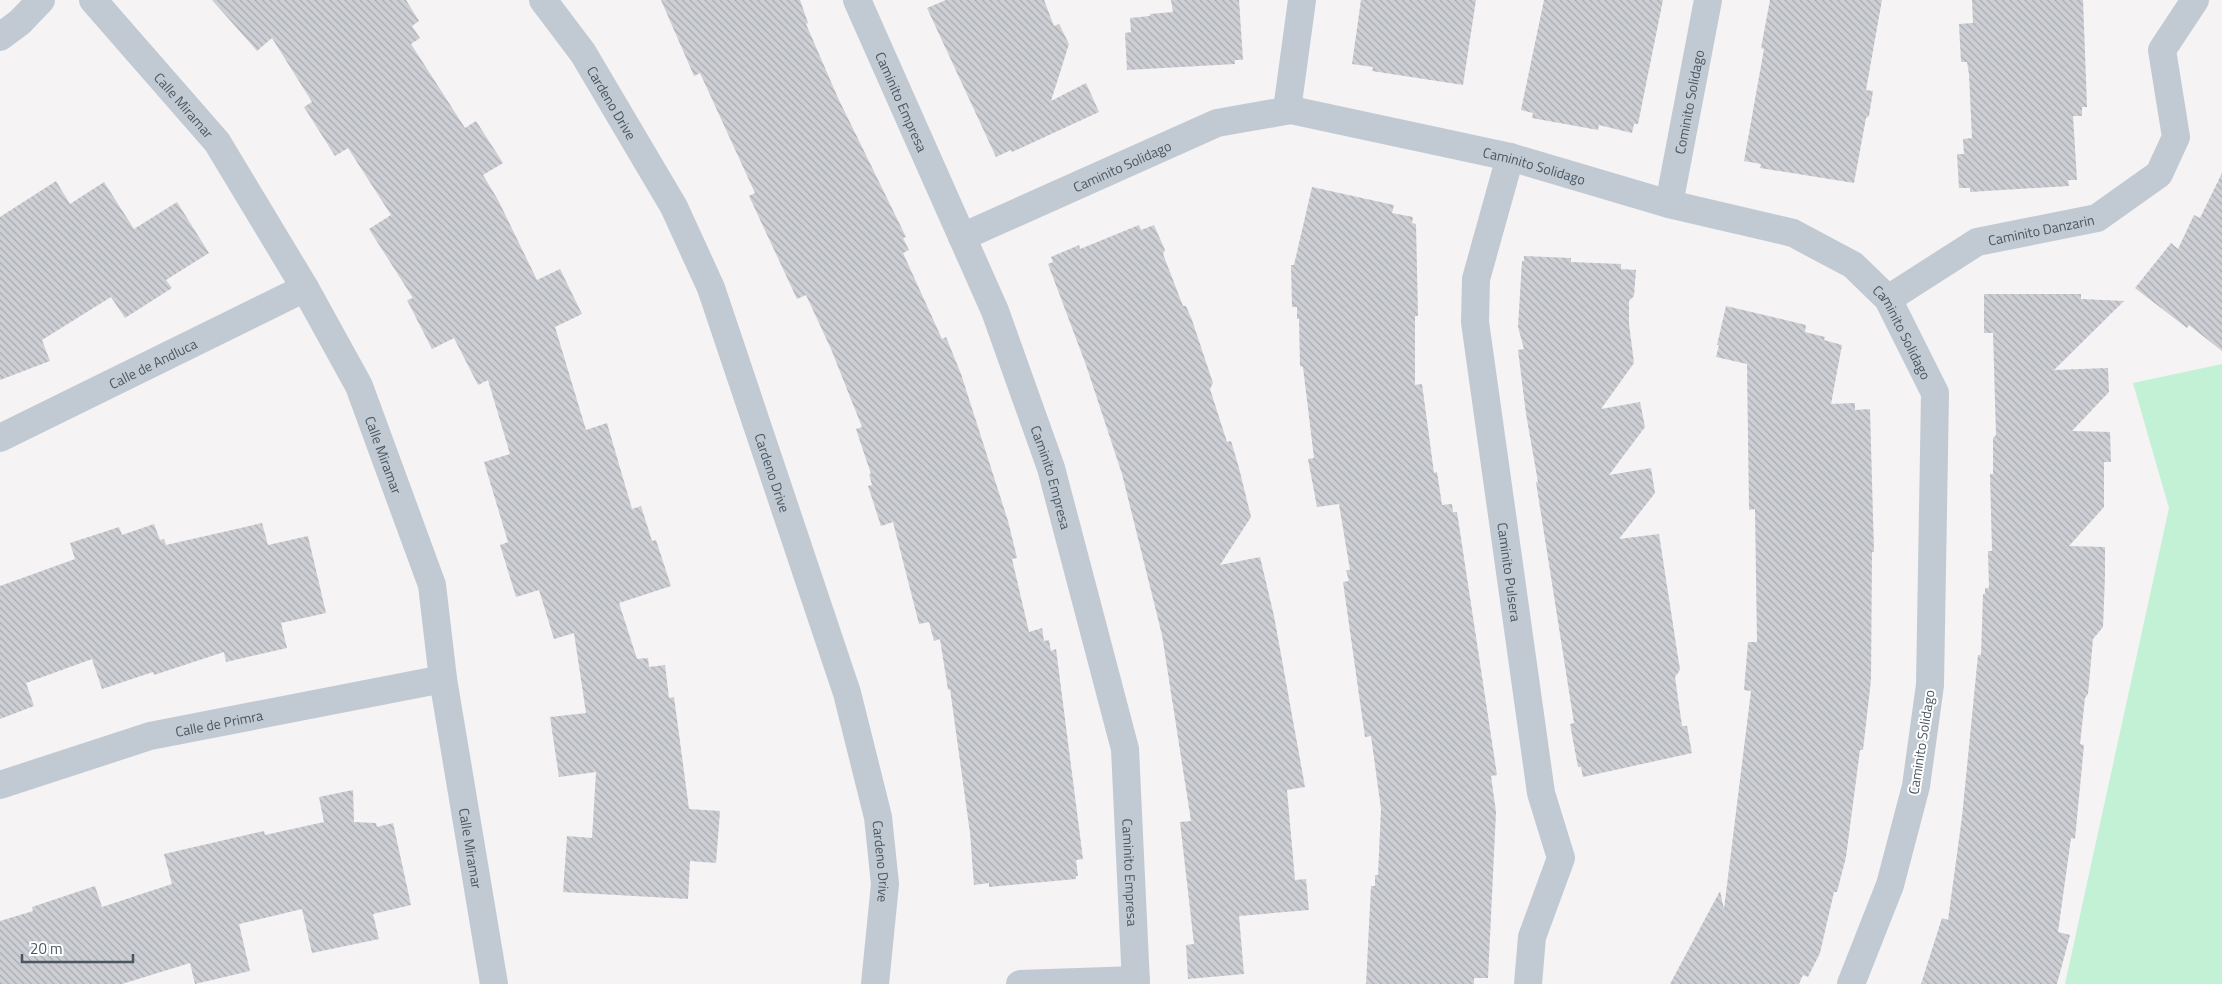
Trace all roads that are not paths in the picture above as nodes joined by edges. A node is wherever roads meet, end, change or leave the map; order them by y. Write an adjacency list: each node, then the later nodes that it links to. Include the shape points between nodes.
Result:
1 (41, 0): 8 (street)
2 (93, 0): 13 (street, Calle Miramar, via 216,142)
3 (543, 0): 20 (street, Cardeno Drive, via 583,53 674,207 714,298 847,693 878,817 885,884)
4 (857, 0): 12 (street, Caminito Empresa)
5 (1302, 0): 9 (street)
6 (1708, 0): 11 (street, Cominito Solidago)
7 (2195, 0): 14 (street, Caminito Danzarin, via 2162,50 2176,137 2159,174 2097,218 1977,242)
8 (0, 37)
9 (1287, 110): 10 (street, Caminito Solidago); 12 (street, Caminito Solidago, via 1217,123)
10 (1510, 157): 11 (street, Caminito Solidago); 22 (street, Caminito Pulsera, via 1476,279 1475,322 1541,793 1561,858 1532,937)
11 (1669, 204): 14 (street, Caminito Solidago, via 1793,233 1853,265)
12 (962, 236): 18 (street, Caminito Empresa, via 995,311 1051,468 1125,749)
13 (305, 288): 15 (street, Calle de Andluca); 16 (street, Calle Miramar, via 360,386 432,585)
14 (1888, 299): 23 (street, Caminito Solidago, via 1935,393 1930,685 1916,786 1890,885)
15 (0, 438)
16 (443, 679): 17 (street, Calle de Primra, via 150,736); 19 (street, Calle Miramar)
17 (0, 785)
18 (1136, 982): 21 (street)
19 (494, 984)
20 (875, 984)
21 (1020, 984)
22 (1528, 984)
23 (1851, 984)

